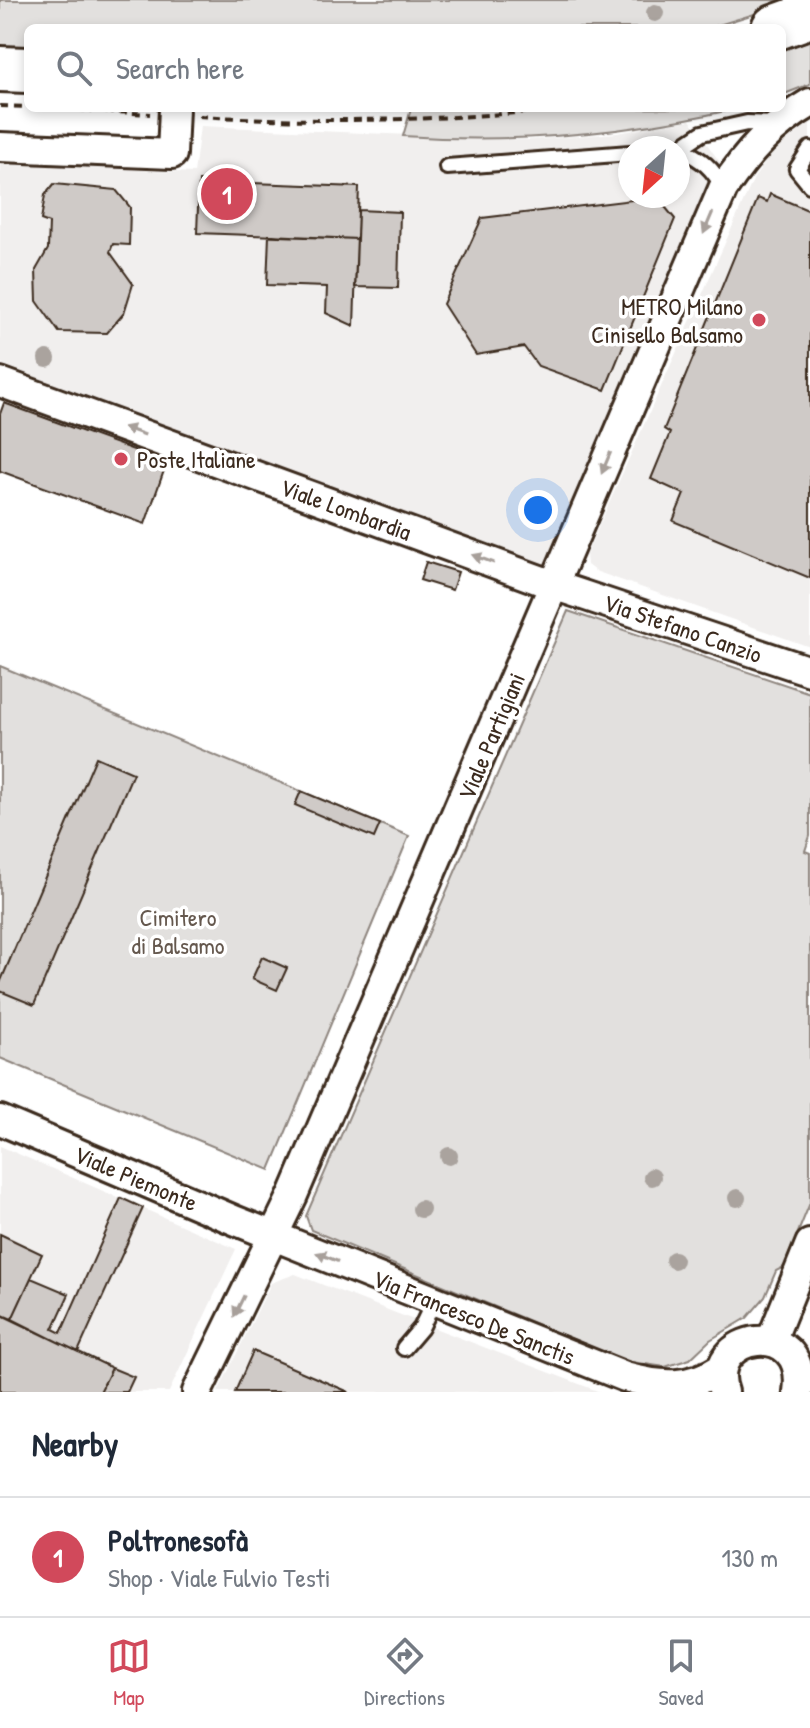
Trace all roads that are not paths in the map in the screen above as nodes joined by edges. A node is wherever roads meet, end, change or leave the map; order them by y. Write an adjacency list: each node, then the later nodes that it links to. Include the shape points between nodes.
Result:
1 (810, 15): 2 (highway)
2 (785, 24)
3 (0, 69): 4 (highway)
4 (24, 70)
5 (810, 103): 7 (street, Viale Partigiani)
6 (174, 112): 9 (street, via 172,154)
7 (777, 124): 8 (lane, via 747,123 702,133); 15 (street, Viale Partigiani, via 746,153)
8 (690, 141)
9 (0, 147)
10 (810, 149): 14 (lane, via 797,169)
11 (618, 154): 13 (lane)
12 (690, 154): 15 (lane, via 717,175)
13 (447, 167)
14 (810, 185)
15 (723, 189): 17 (street, Viale Partigiani, one-way to 17)
16 (0, 382): 17 (street, Viale Lombardia, one-way to 16)
17 (556, 586): 18 (street, Via Stefano Canzio); 20 (street, Viale Partigiani)
18 (810, 671)
19 (0, 1120): 20 (street, Viale Piemonte)
20 (272, 1235): 22 (street, Via Francesco De Sanctis, one-way to 20); 26 (street, Viale Partigiani, one-way to 26)
21 (810, 1244): 23 (street)
22 (434, 1301): 24 (lane); 25 (street, Via Francesco De Sanctis, via 650,1384)
23 (771, 1341): 25 (street, Via Francesco De Sanctis, via 742,1344 730,1354); 27 (street, via 795,1359)
24 (404, 1348)
25 (723, 1380)
26 (197, 1392)
27 (799, 1392)

